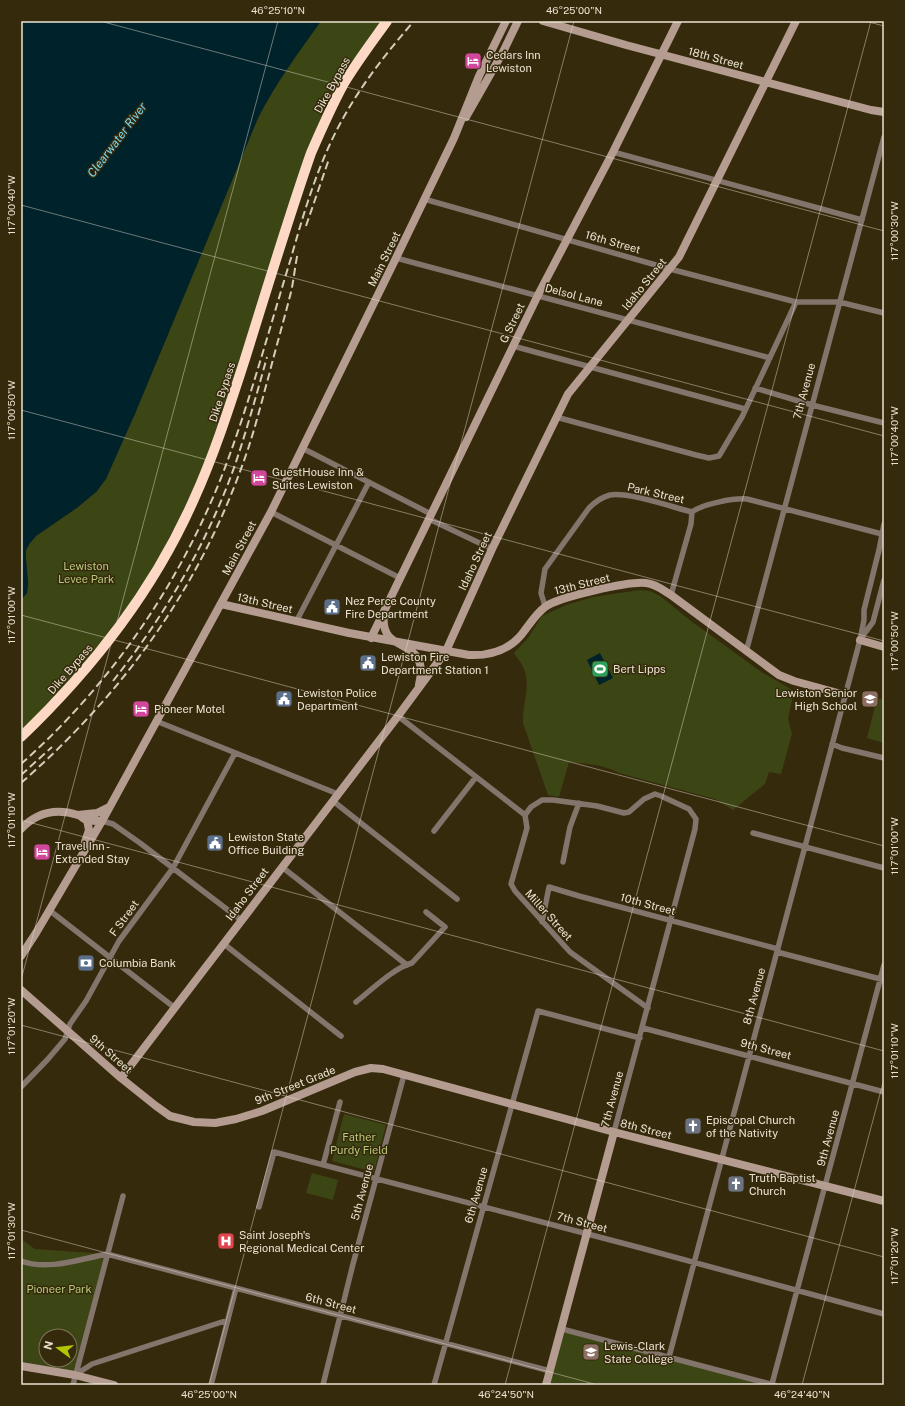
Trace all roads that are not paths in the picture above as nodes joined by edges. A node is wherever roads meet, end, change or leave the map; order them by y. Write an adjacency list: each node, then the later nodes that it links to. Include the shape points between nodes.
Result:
1 (387, 21): 59 (highway, Dike Bypass, via 343,85 311,153 222,431 178,532 118,630 72,686)
2 (506, 21): 11 (street, Main Street, via 479,76)
3 (518, 21): 11 (street, Main Street)
4 (543, 21): 7 (street, 18th Street)
5 (678, 21): 7 (street, G Street)
6 (796, 21): 8 (street, Idaho Street)
7 (661, 54): 8 (street, 18th Street); 12 (street, G Street)
8 (765, 82): 9 (street, 18th Street); 13 (street, Idaho Street)
9 (884, 112)
10 (884, 137): 15 (street, 7th Avenue)
11 (454, 138): 14 (street, Main Street)
12 (613, 152): 13 (street); 16 (street, G Street)
13 (716, 180): 15 (street); 18 (street, Idaho Street, via 679,257)
14 (424, 199): 16 (street, 16th Street); 17 (street, Main Street)
15 (862, 220): 21 (street, 7th Avenue)
16 (567, 239): 18 (street, 16th Street); 19 (street, G Street)
17 (396, 258): 19 (street, Delsol Lane); 32 (street, Main Street)
18 (670, 269): 20 (street, 16th Street); 23 (street, Idaho Street)
19 (538, 295): 23 (street, Delsol Lane); 24 (street, G Street)
20 (796, 302): 21 (street); 25 (street)
21 (840, 302): 22 (street); 28 (street, 7th Avenue)
22 (884, 313)
23 (628, 320): 25 (street, Delsol Lane); 26 (street, Idaho Street)
24 (513, 346): 26 (street); 37 (street, G Street)
25 (770, 358): 27 (street)
26 (589, 367): 29 (street); 30 (street, Idaho Street, via 568,394)
27 (755, 388): 28 (street); 29 (street)
28 (812, 405): 31 (street); 34 (street, 7th Avenue)
29 (745, 409): 30 (street, via 721,452 715,457 696,455)
30 (556, 417): 41 (street, Idaho Street)
31 (884, 423)
32 (302, 448): 33 (street); 35 (street, Main Street)
33 (369, 482): 37 (street); 40 (street)
34 (784, 508): 36 (street, Park Street, via 739,498 697,508); 39 (street, Park Street); 54 (street, 7th Avenue)
35 (271, 512): 40 (street); 45 (street, Main Street)
36 (692, 512): 44 (street, via 691,524); 46 (street, Park Street, via 623,495 606,496 595,502 545,569 541,593)
37 (430, 516): 41 (street); 42 (street, G Street)
38 (884, 524): 39 (street, 8th Avenue)
39 (882, 534): 50 (street, 8th Avenue, via 864,606)
40 (336, 545): 42 (street); 48 (street)
41 (492, 549): 53 (street, Idaho Street)
42 (400, 578): 47 (street, G Street)
43 (884, 580): 50 (street, 8th Avenue, via 873,622)
44 (671, 594): 46 (street, 13th Street, via 655,585 629,584 564,598); 54 (street, 13th Street)
45 (221, 604): 48 (street, 13th Street); 58 (street, Main Street)
46 (545, 606): 53 (street, 13th Street, via 518,639 495,653 480,656)
47 (385, 609): 49 (street, G Street); 51 (street, via 384,629)
48 (296, 622): 49 (street, 13th Street)
49 (371, 638): 51 (street, 13th Street)
50 (860, 640): 52 (street); 56 (street, 8th Avenue)
51 (394, 642): 53 (street, 13th Street); 55 (street, via 409,649 420,661)
52 (884, 647)
53 (446, 651): 55 (street, Idaho Street)
54 (746, 652): 56 (street, 13th Street, via 779,675)
55 (418, 688): 57 (street, Idaho Street)
56 (845, 695): 60 (street, 8th Avenue)
57 (398, 716): 63 (street); 64 (street, Idaho Street)
58 (156, 720): 61 (street); 66 (street, Main Street)
59 (21, 737)
60 (832, 744): 62 (street); 74 (street, 8th Avenue)
61 (235, 753): 64 (street); 78 (street, F Street)
62 (884, 758)
63 (476, 777): 67 (street); 72 (street)
64 (335, 798): 77 (street, Idaho Street); 80 (street)
65 (579, 803): 67 (street, via 542,800 531,807); 76 (street, via 570,827); 84 (street, 7th Avenue, via 624,813 655,794 689,809 696,819 695,829)
66 (109, 807): 68 (street, via 97,813); 70 (street, Main Street)
67 (525, 815): 85 (street, Miller Street, via 527,828 511,884)
68 (78, 816): 69 (street); 71 (street, via 51,812 29,820)
69 (87, 820): 70 (street); 75 (street, via 89,830)
70 (102, 821): 75 (street, Main Street); 78 (street, via 113,824)
71 (21, 829)
72 (434, 831)
73 (753, 834): 74 (street)
74 (804, 847): 79 (street); 87 (street, 8th Avenue)
75 (80, 858): 81 (street, Main Street)
76 (563, 862)
77 (282, 867): 83 (street, Idaho Street); 90 (street)
78 (173, 868): 83 (street); 89 (street, F Street)
79 (884, 868)
80 (457, 899)
81 (49, 910): 88 (street, Main Street); 89 (street)
82 (426, 912): 90 (street, via 445,927 417,959)
83 (241, 920): 86 (street, Idaho Street)
84 (671, 921): 85 (street, 10th Street, via 549,887); 87 (street, 10th Street); 96 (street, 7th Avenue)
85 (542, 922): 96 (street, Miller Street, via 570,952)
86 (224, 944): 95 (street, Idaho Street); 99 (street)
87 (777, 950): 92 (street, 10th Street); 101 (street, 8th Avenue)
88 (21, 956)
89 (109, 957): 95 (street); 98 (street, F Street)
90 (406, 964): 94 (street)
91 (884, 966): 92 (street, 9th Avenue)
92 (882, 980): 104 (street, 9th Avenue)
93 (21, 990): 98 (street, 9th Street)
94 (356, 1002)
95 (175, 1008): 103 (street, Idaho Street)
96 (648, 1008): 97 (street, 7th Avenue)
97 (643, 1028): 100 (street, 7th Avenue); 101 (street, 9th Street)
98 (68, 1030): 103 (street, 9th Street); 105 (street, F Street, via 65,1039)
99 (341, 1036)
100 (640, 1038): 108 (street, 6th Avenue, via 538,1011); 110 (street, 7th Avenue)
101 (748, 1056): 104 (street, 9th Street); 111 (street, 8th Avenue)
102 (404, 1075): 108 (street, 8th Street); 109 (street, 9th Street Grade, via 364,1069 255,1113 215,1124); 113 (street, 5th Avenue)
103 (121, 1078): 109 (street, 9th Street, via 170,1116)
104 (852, 1084): 106 (street, 9th Street); 114 (street, 9th Avenue)
105 (21, 1087)
106 (884, 1092)
107 (340, 1102): 112 (street)
108 (511, 1105): 110 (street, 8th Street); 118 (street, 6th Avenue)
109 (194, 1122)
110 (614, 1132): 111 (street, 8th Street); 119 (street, 7th Avenue)
111 (722, 1160): 114 (street, 8th Street); 122 (street, 8th Avenue)
112 (323, 1165): 113 (street, 7th Street); 117 (street, 7th Street, via 274,1152)
113 (376, 1179): 118 (street, 7th Street); 126 (street, 5th Avenue)
114 (825, 1186): 116 (street, 8th Street); 124 (street, 9th Avenue)
115 (123, 1196): 120 (street)
116 (884, 1201)
117 (260, 1207)
118 (483, 1207): 119 (street, 7th Street); 129 (street, 6th Avenue)
119 (586, 1234): 122 (street, 7th Street); 128 (street, 7th Avenue)
120 (107, 1254): 121 (street, via 48,1265 34,1265); 123 (street, 6th Street); 133 (street)
121 (21, 1261)
122 (694, 1262): 124 (street, 7th Street); 130 (street, 8th Avenue)
123 (236, 1288): 126 (street, 6th Street); 127 (street)
124 (798, 1290): 125 (street, 7th Street); 140 (street, 9th Avenue)
125 (884, 1314)
126 (339, 1316): 129 (street, 6th Street); 137 (street, 5th Avenue)
127 (228, 1320): 133 (street, via 94,1363); 136 (street)
128 (562, 1329): 130 (street); 132 (street, 7th Avenue)
129 (445, 1343): 132 (street, 6th Street); 138 (street, 6th Avenue)
130 (669, 1357): 140 (street)
131 (21, 1366): 133 (street)
132 (550, 1371): 139 (street, 7th Avenue)
133 (75, 1375): 134 (street); 135 (street)
134 (73, 1385)
135 (114, 1385)
136 (211, 1385)
137 (323, 1385)
138 (434, 1385)
139 (546, 1385)
140 (773, 1385)

